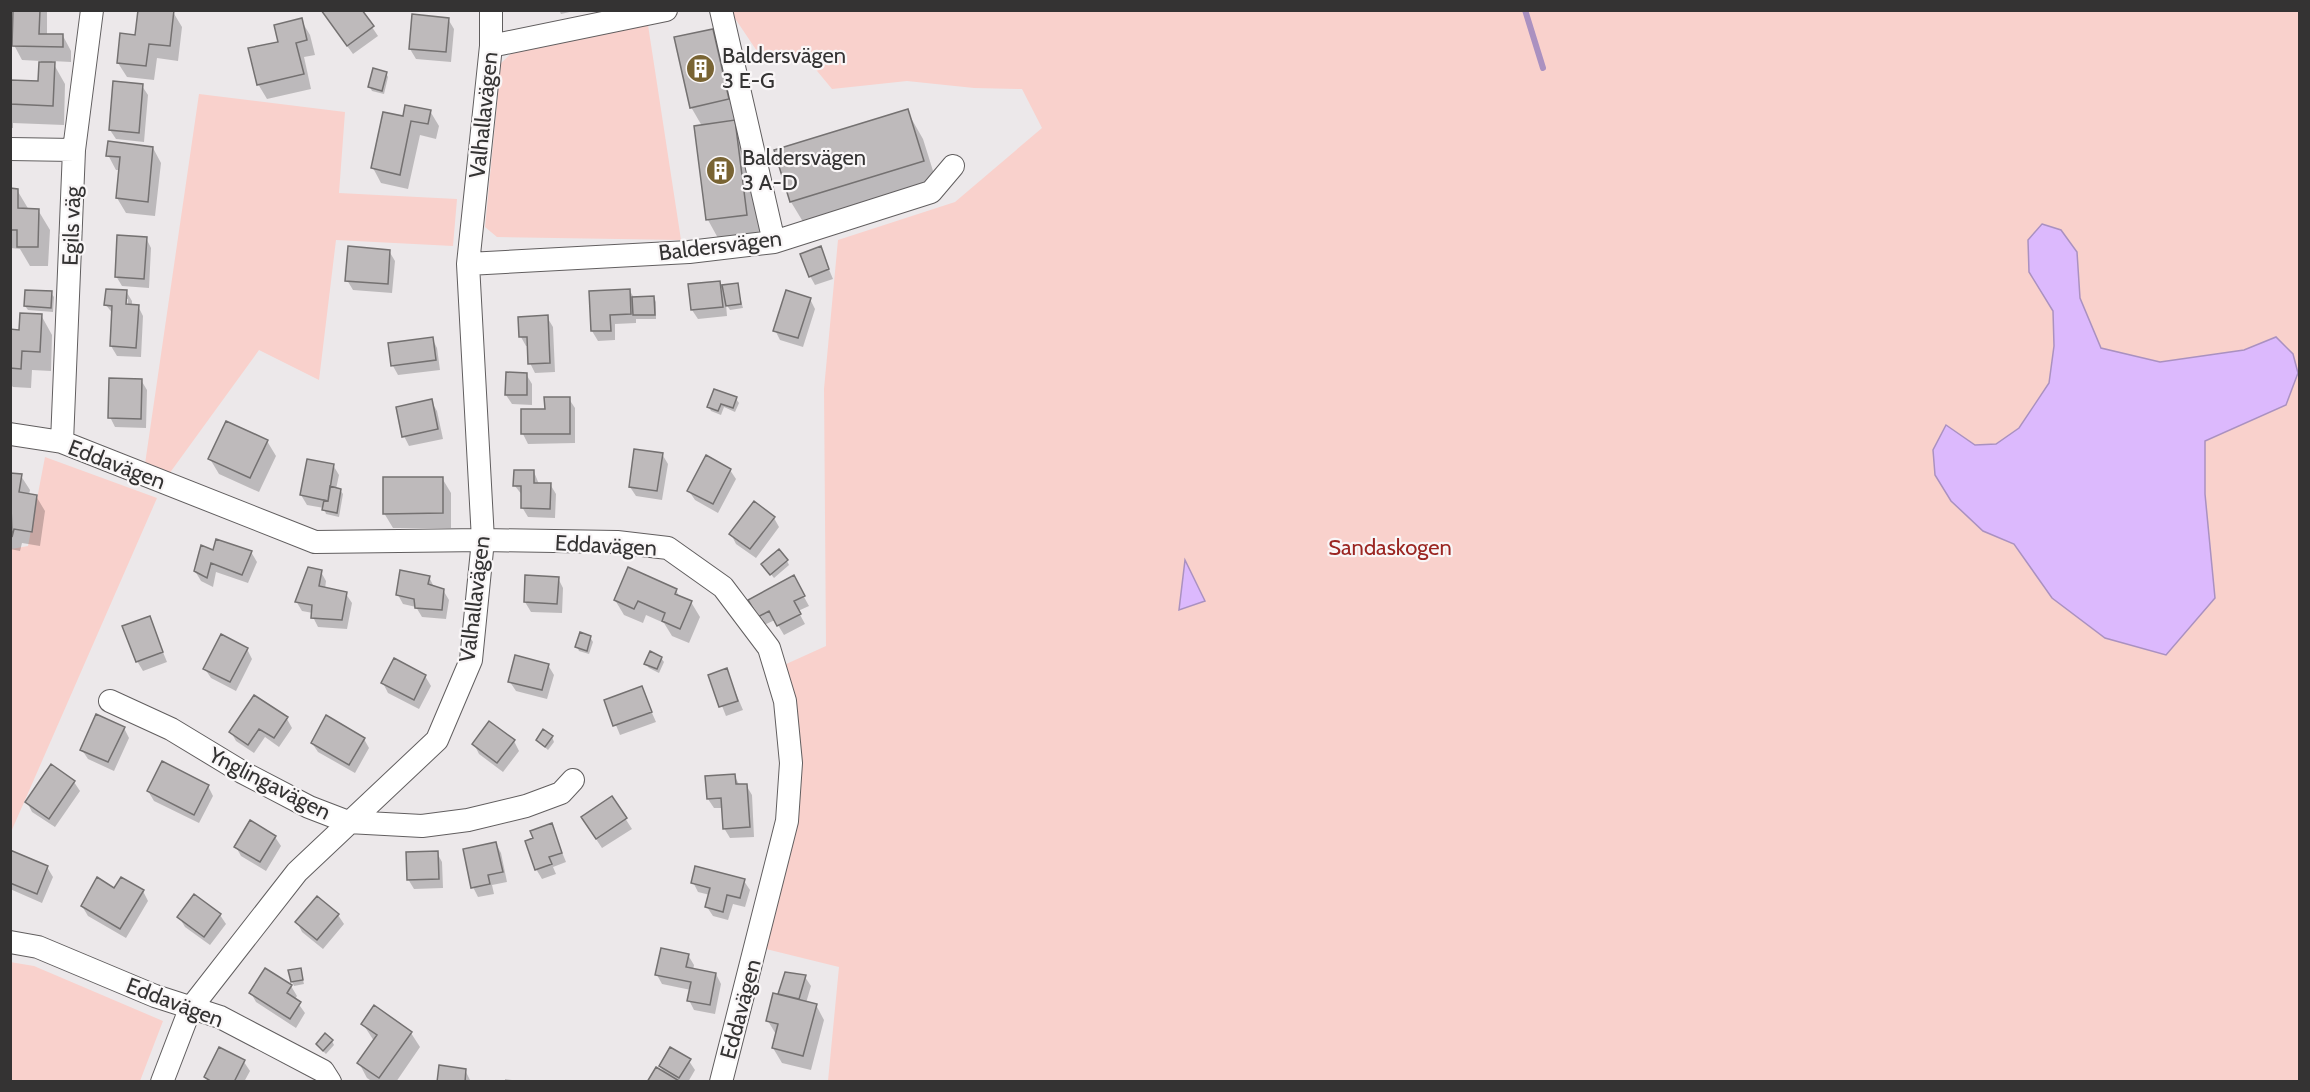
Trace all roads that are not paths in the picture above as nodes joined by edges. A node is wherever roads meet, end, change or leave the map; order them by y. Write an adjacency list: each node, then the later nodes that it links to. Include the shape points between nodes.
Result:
1 (92, 10): 7 (street, Egils väg)
2 (491, 10): 5 (street, Valhallavägen)
3 (666, 10): 5 (street)
4 (721, 10): 9 (street)
5 (490, 46): 10 (street, Valhallavägen)
6 (10, 149): 7 (street)
7 (74, 150): 12 (street, Egils väg)
8 (953, 166): 9 (street, Baldersvägen, via 932,192)
9 (774, 242): 10 (street, Baldersvägen, via 689,252)
10 (468, 264): 13 (street, Valhallavägen)
11 (10, 434): 12 (street, Eddavägen)
12 (62, 442): 13 (street, Eddavägen, via 315,542)
13 (483, 540): 16 (street, Valhallavägen, via 471,660 437,740); 21 (street, Eddavägen, via 617,542 668,548 723,587 769,648 785,701 791,763 787,821)
14 (110, 701): 16 (street, Ynglingavägen, via 171,729 309,807)
15 (573, 780): 16 (street, Ynglingavägen, via 561,793 468,820 422,826)
16 (348, 822): 18 (street, Valhallavägen, via 297,872)
17 (10, 942): 18 (street, Eddavägen, via 38,947)
18 (190, 1009): 19 (street, Valhallavägen); 20 (street, Eddavägen, via 220,1017 323,1071)
19 (162, 1082)
20 (330, 1082)
21 (721, 1082)

